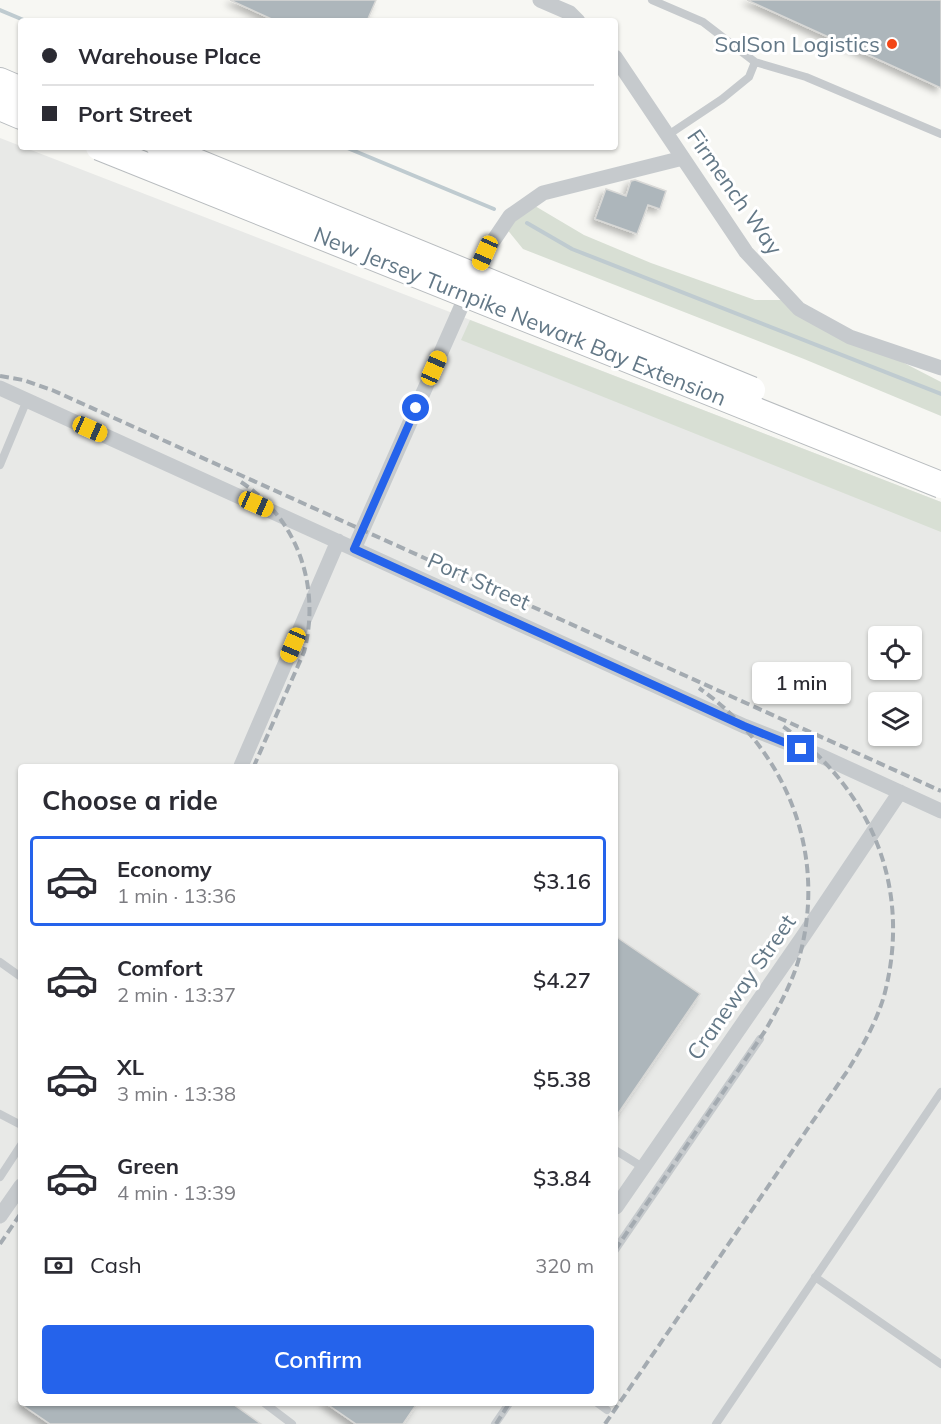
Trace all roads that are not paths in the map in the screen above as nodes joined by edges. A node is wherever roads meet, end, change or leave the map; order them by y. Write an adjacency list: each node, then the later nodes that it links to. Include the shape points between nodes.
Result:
1 (540, 0): 3 (street)
2 (652, 0): 5 (lane, via 703,22)
3 (575, 18)
4 (618, 61): 10 (street, Firmench Way)
5 (754, 62): 10 (lane, via 749,77); 11 (lane, via 806,77)
6 (0, 81): 7 (highway)
7 (18, 89)
8 (0, 107): 9 (highway)
9 (18, 115)
10 (668, 135): 14 (street, Firmench Way)
11 (941, 135)
12 (106, 150): 20 (highway, New Jersey Turnpike Newark Bay Extension, bridge)
13 (167, 150): 19 (highway, New Jersey Turnpike Newark Bay Extension, bridge)
14 (683, 158): 15 (street, Firmench Way, via 746,252 799,309 850,338); 22 (street, via 543,193 510,216 485,253)
15 (941, 368)
16 (0, 388): 17 (street, Port Street)
17 (27, 400): 18 (lane); 21 (street, Port Street)
18 (0, 465)
19 (941, 468)
20 (941, 485)
21 (338, 541): 22 (street, Port Street); 23 (street)
22 (354, 549): 24 (street, Port Street, via 733,721)
23 (242, 764)
24 (900, 792): 25 (street, Port Street); 34 (street, Craneway Street)
25 (941, 811)
26 (0, 962): 27 (lane)
27 (18, 975)
28 (760, 1039): 39 (lane, Craneway Street)
29 (941, 1092): 40 (lane)
30 (0, 1114): 31 (lane)
31 (18, 1123)
32 (18, 1150): 35 (lane)
33 (618, 1152): 34 (lane)
34 (644, 1168): 37 (street, Craneway Street)
35 (0, 1177)
36 (18, 1190): 38 (street)
37 (618, 1203)
38 (0, 1216)
39 (618, 1246)
40 (815, 1277): 41 (lane); 48 (lane)
41 (941, 1364)
42 (268, 1406): 46 (lane)
43 (507, 1406): 47 (lane)
44 (602, 1406): 45 (lane)
45 (607, 1410)
46 (292, 1424)
47 (495, 1424)
48 (716, 1424)

